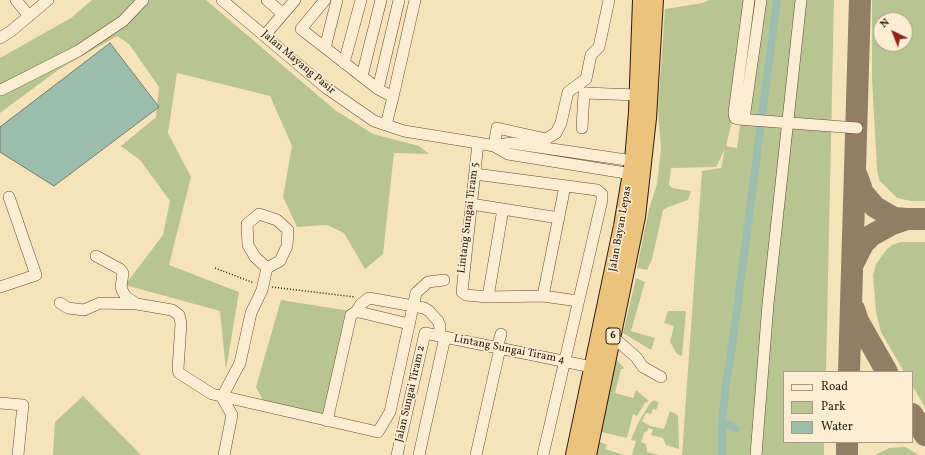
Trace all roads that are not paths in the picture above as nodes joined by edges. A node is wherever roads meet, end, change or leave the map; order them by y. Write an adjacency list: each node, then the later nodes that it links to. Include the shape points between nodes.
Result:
1 (16, 0): 20 (street)
2 (48, 0): 20 (street)
3 (143, 0): 27 (street, via 124,21 78,50)
4 (222, 0): 21 (street, Jalan Mayang Pasir)
5 (267, 0): 19 (street)
6 (295, 0): 19 (street)
7 (326, 0): 23 (street, via 301,29)
8 (337, 0): 23 (street)
9 (361, 0): 24 (street)
10 (381, 0): 25 (street)
11 (399, 0): 26 (street)
12 (415, 0): 29 (street)
13 (609, 0): 37 (street, via 599,47 591,55 586,79 568,92 556,133 546,139 498,128)
14 (641, 0): 28 (highway, Jalan Bayan Lepas / 6)
15 (654, 0): 30 (highway, Jalan Bayan Lepas / 6)
16 (749, 0): 31 (street, via 734,113 738,120)
17 (761, 0): 31 (street)
18 (800, 0): 32 (street)
19 (283, 14): 21 (street)
20 (29, 16): 22 (street)
21 (265, 35): 33 (street, Jalan Mayang Pasir, via 325,88 374,121)
22 (0, 38)
23 (325, 48): 24 (street)
24 (344, 63): 25 (street)
25 (362, 76): 26 (street)
26 (378, 89): 29 (street)
27 (1, 90)
28 (638, 95): 34 (street, via 584,92); 38 (highway, Jalan Bayan Lepas / 6)
29 (394, 97): 33 (street)
30 (648, 118): 38 (highway, Jalan Bayan Lepas / 6); 44 (highway, via 651,157 647,186)
31 (746, 120): 32 (street)
32 (789, 124): 35 (street); 79 (street, via 768,304)
33 (386, 125): 36 (street, Jalan Mayang Pasir, via 404,131)
34 (582, 128)
35 (858, 128)
36 (478, 144): 37 (street, Jalan Mayang Pasir); 39 (street, Lintang Sungai Tiram 5)
37 (494, 146): 38 (street, Jalan Mayang Pasir, via 511,142)
38 (637, 169): 44 (highway, Jalan Bayan Lepas / 6); 64 (highway, Jalan Bayan Lepas / 6)
39 (474, 174): 40 (street); 42 (street, Lintang Sungai Tiram 5)
40 (565, 186): 45 (street); 52 (street, via 597,190 602,194)
41 (9, 197): 49 (street, via 36,275)
42 (471, 204): 43 (street); 51 (street, Lintang Sungai Tiram 5, via 462,292 466,295)
43 (503, 210): 45 (street); 51 (street)
44 (637, 217): 61 (highway, Jalan Bayan Lepas / 6)
45 (559, 218): 50 (street)
46 (96, 256): 54 (street, via 120,269 123,273 123,292)
47 (267, 268): 47 (street, via 255,257 248,245 247,224 258,214 277,220 288,230 287,246 280,261); 66 (street, via 263,286 251,313 240,362)
48 (444, 280): 55 (street, via 422,285 416,293)
49 (0, 287)
50 (544, 296): 51 (street); 52 (street)
51 (488, 298)
52 (578, 301): 63 (street)
53 (60, 303): 54 (street, via 68,308 84,310 100,303)
54 (137, 304): 66 (street, via 166,308 179,315 180,373 212,394)
55 (413, 307): 56 (street, via 369,298); 57 (street); 60 (street, via 424,308 433,314 440,326)
56 (356, 312): 57 (street); 70 (street, via 351,315)
57 (409, 324): 68 (street)
58 (425, 333): 60 (street, Lintang Sungai Tiram 4); 69 (street, Jalan Sungai Tiram 2)
59 (501, 334): 62 (street)
60 (442, 337): 62 (street, Lintang Sungai Tiram 4); 74 (street)
61 (613, 337): 65 (street, via 636,357 643,367); 78 (highway, Jalan Bayan Lepas / 6)
62 (498, 348): 63 (street, Lintang Sungai Tiram 4); 75 (street)
63 (565, 361): 64 (street, Lintang Sungai Tiram 4); 76 (street)
64 (592, 367): 77 (highway, Jalan Bayan Lepas / 6)
65 (660, 377)
66 (222, 397): 70 (street); 72 (street, via 232,415)
67 (0, 403): 71 (street, via 23,405)
68 (390, 412): 69 (street); 70 (street, via 378,432)
69 (407, 413): 73 (street, Jalan Sungai Tiram 2)
70 (327, 421)
71 (18, 455)
72 (224, 455)
73 (397, 455)
74 (419, 455)
75 (476, 455)
76 (543, 455)
77 (574, 455)
78 (588, 455)
79 (756, 455)

